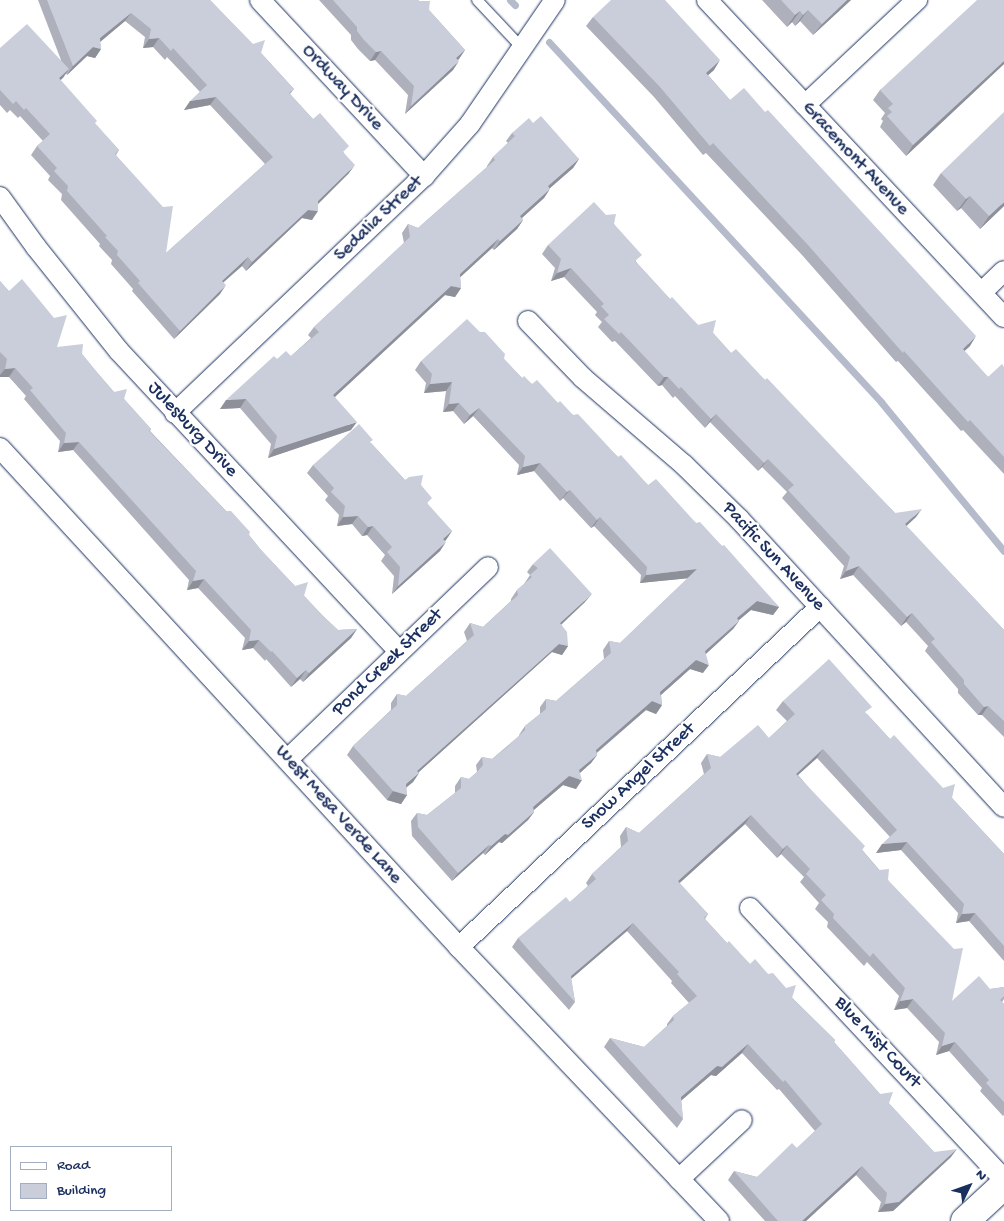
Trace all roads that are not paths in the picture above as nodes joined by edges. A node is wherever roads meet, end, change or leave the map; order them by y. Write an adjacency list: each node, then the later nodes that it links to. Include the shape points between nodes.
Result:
1 (260, 0): 8 (street, Ordway Drive)
2 (477, 0): 6 (lane)
3 (555, 0): 6 (street, Sedalia Street)
4 (707, 0): 7 (street, Gracemont Avenue)
5 (917, 0): 7 (street)
6 (522, 48): 8 (street, Sedalia Street, via 470,124)
7 (805, 105): 11 (street, Gracemont Avenue)
8 (424, 176): 14 (street, Sedalia Street)
9 (0, 196): 14 (street, Julesburg Drive, via 36,248 119,351)
10 (1004, 271): 11 (street)
11 (982, 292): 12 (street, Gracemont Avenue)
12 (1004, 317)
13 (528, 321): 17 (street, Pacific Sun Avenue, via 583,378 684,465)
14 (175, 413): 18 (street, Julesburg Drive)
15 (0, 448): 19 (street, West Mesa Verde Lane)
16 (488, 567): 18 (street, Pond Creek Street)
17 (820, 607): 20 (street, Pacific Sun Avenue); 22 (street, Snow Angel Street)
18 (399, 652): 19 (street, Pond Creek Street)
19 (288, 760): 22 (street, West Mesa Verde Lane)
20 (1004, 807)
21 (750, 908): 24 (street, Blue Mist Court)
22 (459, 947): 25 (street, West Mesa Verde Lane)
23 (742, 1120): 25 (street)
24 (1004, 1178)
25 (679, 1179): 27 (street, West Mesa Verde Lane)
26 (1004, 1185): 28 (street)
27 (719, 1221)
28 (965, 1221)

